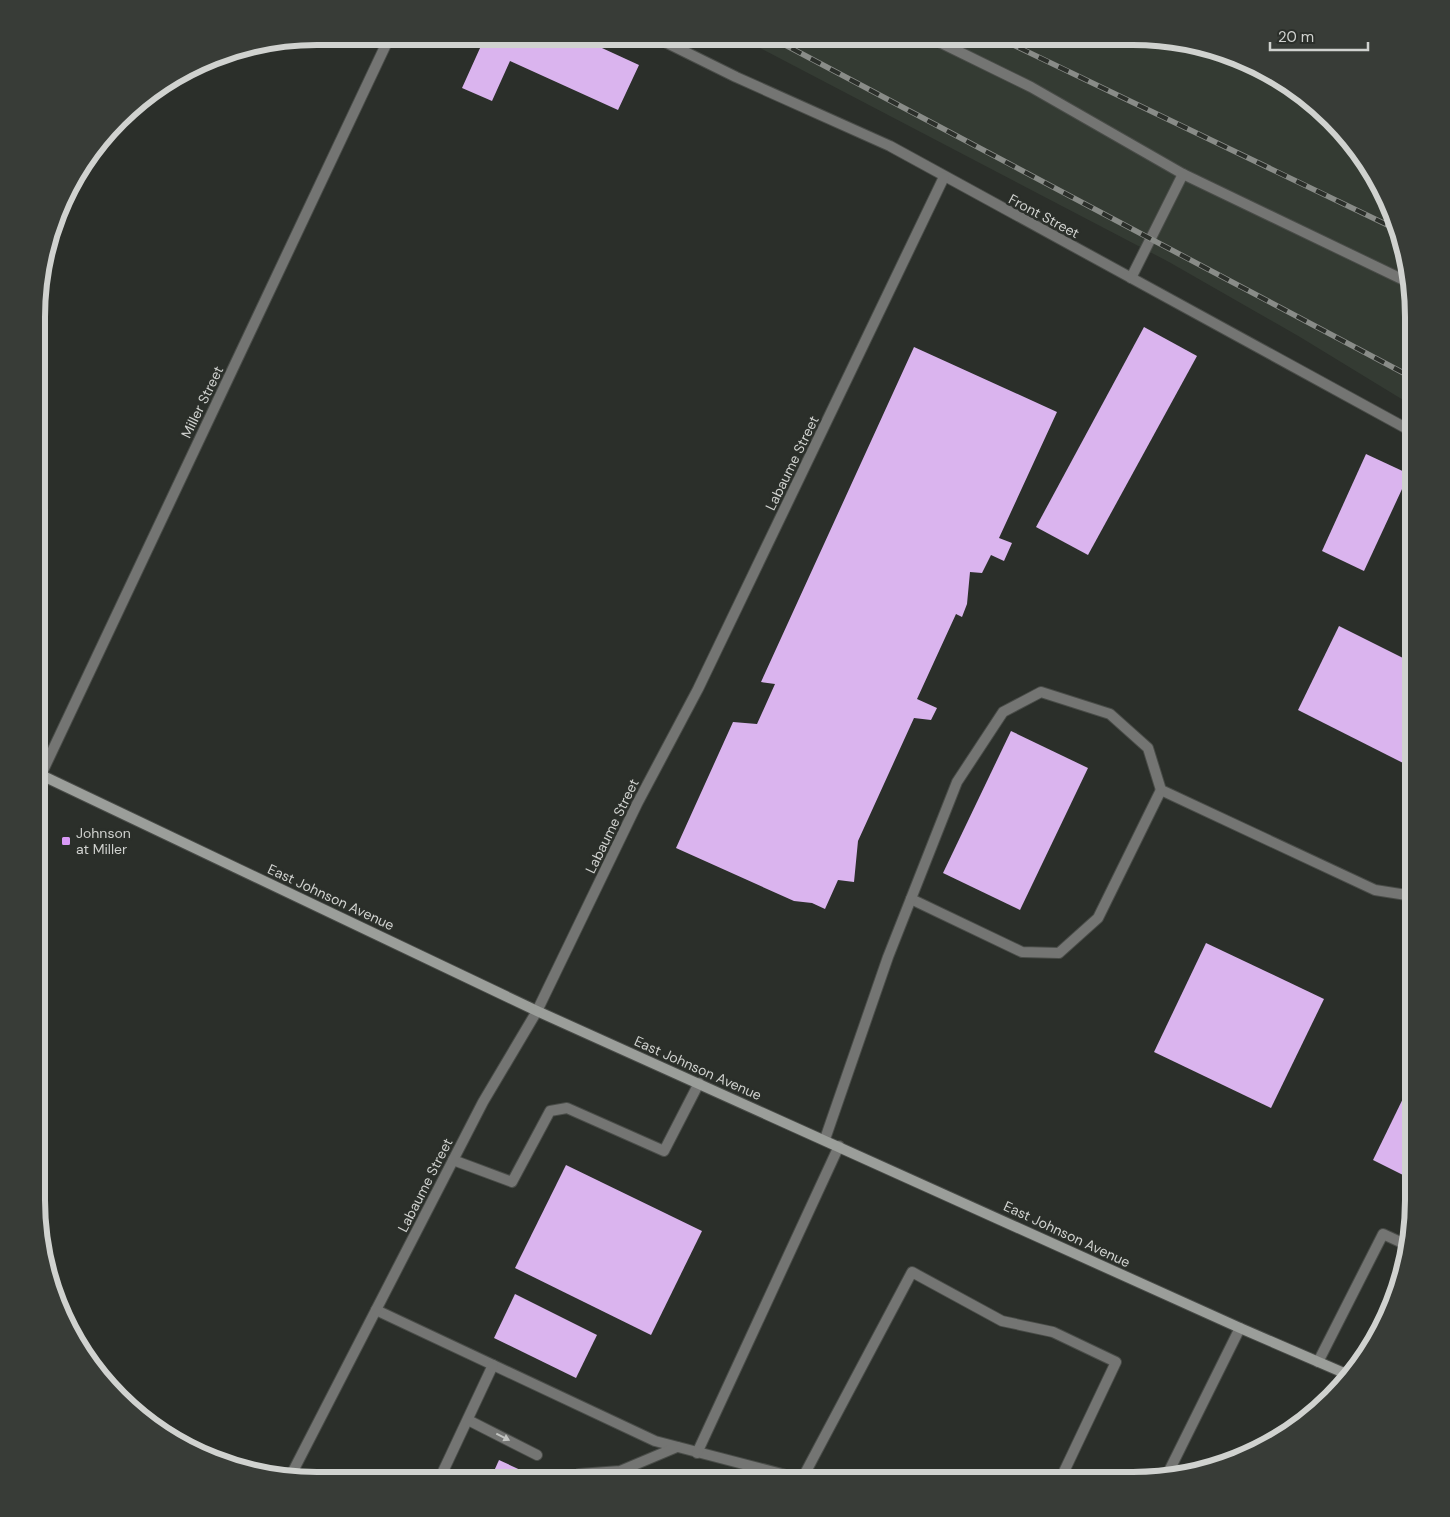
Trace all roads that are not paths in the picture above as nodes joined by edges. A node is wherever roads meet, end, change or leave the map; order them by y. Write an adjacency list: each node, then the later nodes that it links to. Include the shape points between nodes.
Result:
1 (386, 45): 9 (street, Miller Street)
2 (671, 45): 5 (street, Front Street, via 890,146)
3 (945, 45): 4 (street, via 1031,87)
4 (1183, 174): 6 (street); 7 (street)
5 (944, 177): 6 (street, Front Street); 14 (street, Labaume Street, via 698,689 637,804)
6 (1131, 278): 8 (street, Front Street)
7 (1403, 280)
8 (1405, 428)
9 (45, 765)
10 (45, 778): 14 (main road, East Johnson Avenue)
11 (1161, 790): 12 (street, via 1375,890); 13 (street, via 1098,918 1059,953 1022,952); 13 (street, via 1148,748 1110,714 1041,692 1003,712 957,782)
12 (1405, 895)
13 (911, 899): 16 (street)
14 (537, 1011): 15 (main road, East Johnson Avenue); 18 (street, Labaume Street)
15 (699, 1083): 16 (main road, East Johnson Avenue); 18 (street, via 664,1151 567,1108 550,1111 512,1182)
16 (825, 1140): 17 (main road, East Johnson Avenue)
17 (839, 1146): 21 (main road, East Johnson Avenue); 27 (street)
18 (453, 1160): 20 (street, Labaume Street)
19 (1402, 1243): 22 (street, via 1383,1234)
20 (376, 1310): 23 (street); 30 (street, Labaume Street)
21 (1240, 1328): 22 (main road, East Johnson Avenue); 29 (street)
22 (1318, 1362): 24 (main road, East Johnson Avenue)
23 (493, 1365): 25 (street); 26 (street, via 655,1440)
24 (1343, 1373)
25 (468, 1420): 28 (street, one-way to 28); 31 (street)
26 (677, 1447): 27 (street); 32 (street)
27 (697, 1453): 33 (street)
28 (537, 1455)
29 (1170, 1470)
30 (293, 1471)
31 (444, 1472)
32 (620, 1472)
33 (772, 1472)
34 (808, 1472): 35 (street, via 912,1272 1002,1321 1054,1332 1116,1362)
35 (1064, 1472)

